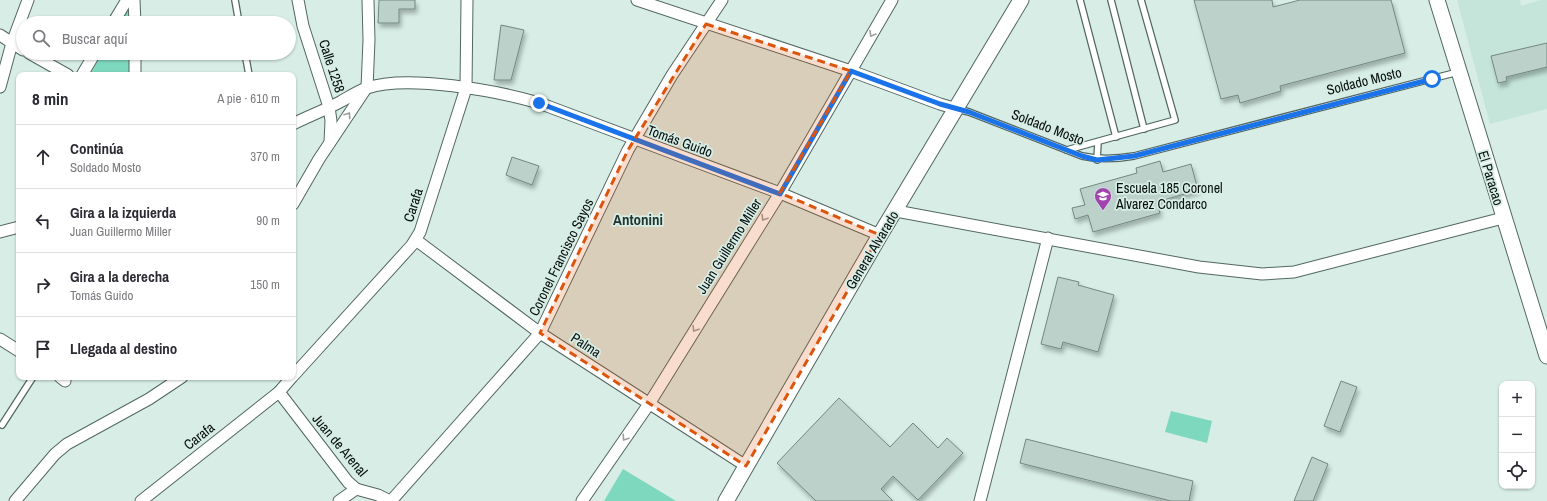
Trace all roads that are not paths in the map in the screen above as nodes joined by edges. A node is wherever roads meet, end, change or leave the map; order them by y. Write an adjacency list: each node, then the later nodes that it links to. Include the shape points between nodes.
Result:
1 (28, 0): 16 (street)
2 (127, 0): 17 (street)
3 (134, 0): 18 (street)
4 (235, 0): 19 (lane)
5 (298, 0): 38 (street, Calle 1258, via 303,26)
6 (368, 0): 36 (street, via 370,40)
7 (467, 0): 37 (street, Carafa)
8 (637, 0): 20 (street, Soldado Mosto)
9 (722, 0): 20 (street, Coronel Francisco Sayos)
10 (892, 0): 29 (street, Juan Guillermo Miller, one-way to 29)
11 (1021, 0): 39 (street, General Alvarado)
12 (1080, 0): 42 (lane)
13 (1111, 0): 41 (lane)
14 (1141, 0): 41 (lane, via 1175,120)
15 (1437, 0): 34 (street, El Paracao)
16 (22, 16)
17 (117, 16)
18 (135, 16)
19 (238, 16)
20 (706, 24): 29 (street, Soldado Mosto); 43 (street, Coronel Francisco Sayos, via 672,75)
21 (16, 33): 23 (street)
22 (0, 35): 23 (street)
23 (12, 44): 24 (street); 35 (street)
24 (16, 46)
25 (41, 60): 30 (street)
26 (91, 60): 31 (street)
27 (135, 60): 32 (street)
28 (246, 60): 33 (lane)
29 (851, 71): 39 (street, Soldado Mosto); 48 (street, Juan Guillermo Miller)
30 (63, 72)
31 (84, 72)
32 (135, 72)
33 (248, 72)
34 (1459, 72): 47 (lane, Soldado Mosto, via 1134,156); 51 (street, El Paracao)
35 (0, 87)
36 (366, 88): 37 (street, Tomás Guido, via 410,82); 38 (street, Tomás Guido); 44 (street, one-way to 36)
37 (466, 88): 43 (street, Tomás Guido, via 539,103); 56 (street, Carafa)
38 (329, 107): 40 (street, Tomás Guido); 44 (street, Calle 1258)
39 (957, 108): 46 (lane, Soldado Mosto); 50 (street, General Alvarado)
40 (296, 123)
41 (1144, 129): 42 (lane)
42 (1116, 137): 45 (lane)
43 (635, 140): 48 (street, Tomás Guido); 57 (street, Coronel Francisco Sayos)
44 (330, 142): 49 (street)
45 (1098, 142): 46 (lane); 47 (lane)
46 (1067, 150): 47 (lane, Soldado Mosto)
47 (1097, 160)
48 (780, 194): 54 (street, Tomás Guido); 66 (street, Juan Guillermo Miller, one-way to 66)
49 (296, 199)
50 (896, 211): 54 (street, General Alvarado); 55 (street)
51 (1503, 218): 55 (street, via 1278,274 1252,274 1200,267); 60 (street, El Paracao)
52 (16, 228): 53 (street)
53 (0, 232)
54 (880, 235): 68 (street, General Alvarado)
55 (1048, 238): 76 (street)
56 (416, 240): 57 (street, Palma); 61 (street, Carafa)
57 (540, 333): 66 (street, Palma); 73 (street, Coronel Francisco Sayos)
58 (0, 339): 59 (street)
59 (16, 349)
60 (1547, 356)
61 (296, 374)
62 (32, 380): 67 (lane)
63 (178, 380): 70 (street, via 149,399 67,444 55,454)
64 (290, 380): 65 (street, Carafa)
65 (279, 392): 69 (street, Juan de Arenal); 71 (street, Carafa)
66 (648, 404): 68 (street, Palma); 74 (street, Juan Guillermo Miller, one-way to 74)
67 (2, 425)
68 (746, 466): 75 (street, General Alvarado)
69 (356, 489): 72 (street); 73 (street, Juan de Arenal)
70 (15, 501)
71 (141, 501)
72 (339, 501)
73 (390, 501)
74 (582, 501)
75 (726, 501)
76 (980, 501)

